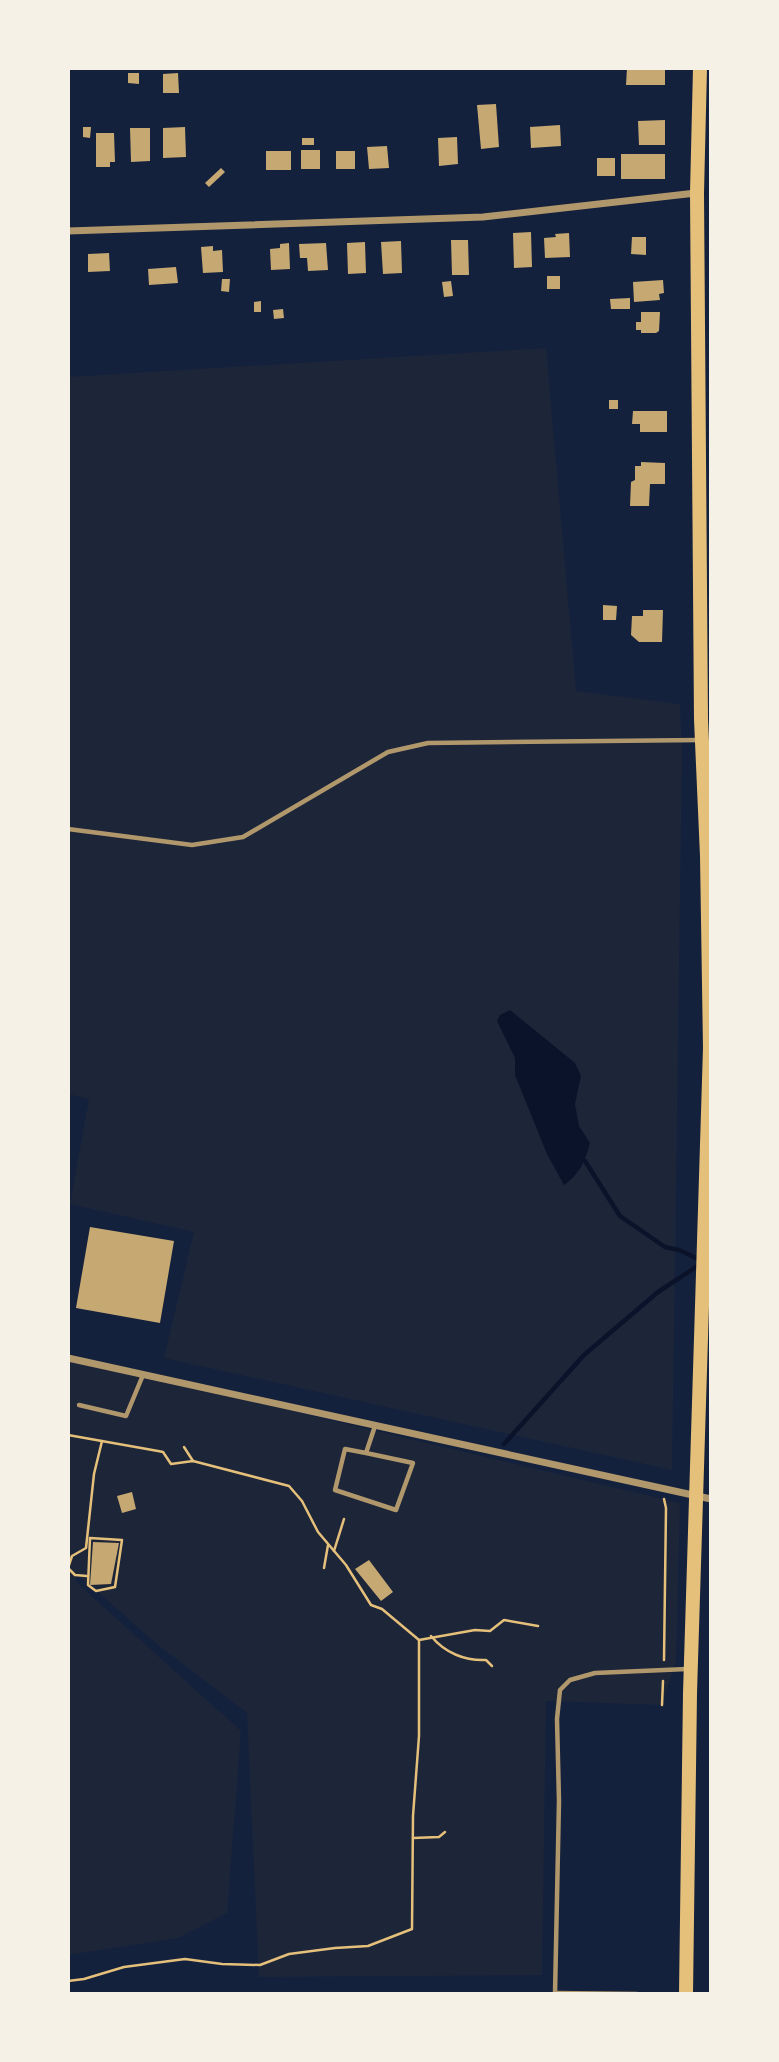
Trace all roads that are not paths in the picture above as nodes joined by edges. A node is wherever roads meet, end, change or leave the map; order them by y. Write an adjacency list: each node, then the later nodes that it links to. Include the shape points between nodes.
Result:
1 (703, 69): 2 (main road)
2 (697, 193): 3 (street, via 483,217); 4 (main road)
3 (68, 231)
4 (704, 331): 5 (main road)
5 (706, 719): 6 (main road)
6 (701, 740): 7 (main road); 8 (lane, via 428,743 388,752 243,837 192,845)
7 (706, 762): 9 (main road)
8 (68, 829)
9 (709, 856): 10 (main road)
10 (710, 1048): 16 (main road)
11 (68, 1358): 12 (street)
12 (143, 1374): 13 (lane, via 126,1416); 14 (street)
13 (79, 1405)
14 (375, 1425): 15 (lane); 16 (street)
15 (366, 1453): 15 (lane, via 345,1449 335,1490 396,1510 413,1463)
16 (704, 1497): 17 (main road)
17 (691, 1669): 18 (lane, via 595,1673 570,1680 560,1690); 20 (main road)
18 (555, 1993): 19 (lane)
19 (637, 1994)
20 (686, 1994)

